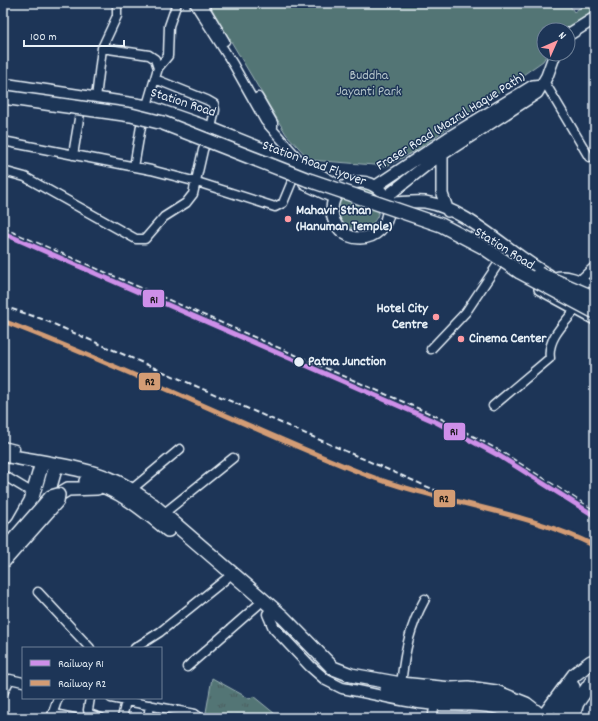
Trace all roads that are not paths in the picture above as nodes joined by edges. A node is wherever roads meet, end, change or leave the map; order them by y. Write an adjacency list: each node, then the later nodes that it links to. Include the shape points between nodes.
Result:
1 (117, 3): 8 (street, via 117,16)
2 (177, 3): 10 (street, via 169,26 168,56)
3 (194, 3): 6 (street)
4 (202, 3): 6 (street)
5 (595, 18): 7 (main road)
6 (215, 30): 27 (street, via 265,121)
7 (576, 30)
8 (102, 48): 10 (street, via 149,55 155,59); 16 (street)
9 (551, 62): 12 (main road, Fraser Road (Mazrul Haque Path))
10 (158, 68): 11 (street)
11 (155, 79): 18 (street); 21 (street, via 214,104)
12 (543, 83): 24 (main road, Fraser Road (Mazrul Haque Path), via 537,93); 26 (street); 32 (main road, Fraser Road (Mazrul Haque Path), via 533,86 448,138)
13 (3, 84): 16 (main road, Station Road)
14 (3, 90): 43 (main road, Station Road Flyover, bridge, via 143,111 175,121 290,165 429,212 471,231 527,269)
15 (3, 98): 46 (main road, Station Road Flyover, bridge, via 131,115 163,123 299,176 441,225 483,247 520,272)
16 (96, 98): 18 (main road, Station Road)
17 (3, 102): 19 (main road)
18 (148, 106): 20 (street); 21 (main road, Station Road)
19 (80, 113): 20 (main road); 25 (street)
20 (143, 122): 23 (main road); 28 (street)
21 (211, 128): 23 (street); 27 (main road, Station Road)
22 (3, 141): 25 (street)
23 (205, 144): 30 (main road); 31 (street)
24 (442, 154): 35 (main road, Fraser Road (Mazrul Haque Path)); 36 (main road, via 442,194)
25 (73, 155): 28 (street)
26 (589, 157)
27 (306, 166): 33 (main road, Station Road)
28 (134, 167): 31 (street)
29 (3, 171): 31 (street, via 25,177 142,240 149,236 168,213 190,199)
30 (293, 179): 31 (street, via 283,203 275,207); 34 (main road)
31 (197, 182)
32 (376, 186): 33 (main road, via 357,182); 35 (main road)
33 (342, 188): 34 (main road)
34 (335, 198): 35 (main road, via 332,216 336,224 342,232 361,239 379,232 386,222)
35 (388, 204): 36 (main road, via 425,202); 37 (main road, Station Road, via 460,239)
36 (448, 211): 39 (main road, via 474,224 527,262)
37 (498, 264): 42 (main road, Station Road); 48 (street, via 466,312)
38 (595, 266): 40 (street)
39 (555, 278): 40 (main road, via 561,276); 42 (main road); 44 (main road)
40 (579, 281): 41 (main road)
41 (595, 289)
42 (545, 292): 45 (main road, Station Road)
43 (595, 298)
44 (595, 304)
45 (575, 310): 47 (main road, Station Road); 49 (street, via 552,340 550,358)
46 (595, 312)
47 (595, 319)
48 (431, 349)
49 (493, 406)
50 (3, 446): 52 (street)
51 (180, 449): 59 (street)
52 (9, 452): 55 (main road)
53 (233, 458): 61 (street)
54 (3, 462): 55 (main road)
55 (36, 466): 56 (main road); 60 (main road)
56 (55, 470): 58 (main road, via 95,474); 63 (main road, via 39,523 27,542)
57 (3, 475): 60 (street)
58 (110, 485): 59 (main road); 63 (main road, bridge, via 68,488 51,497); 64 (main road)
59 (131, 490): 61 (main road)
60 (33, 493): 62 (main road, via 19,522)
61 (162, 514): 74 (main road, via 284,617 333,668 351,675)
62 (3, 542)
63 (4, 561)
64 (226, 579): 67 (main road); 69 (street, via 160,632)
65 (38, 592): 68 (street)
66 (425, 598): 74 (street, via 412,622 405,649)
67 (262, 609): 71 (street); 81 (street, via 274,628 310,666 334,685); 91 (main road, via 327,671 339,677 419,696 494,700)
68 (89, 647)
69 (137, 647)
70 (593, 659): 92 (main road, via 563,688); 93 (main road, via 569,693)
71 (187, 667)
72 (595, 677): 94 (main road, via 577,703)
73 (22, 682): 75 (street, via 10,679)
74 (401, 684): 92 (main road, via 496,692 526,704)
75 (3, 693)
76 (58, 699): 83 (street)
77 (90, 699): 85 (street, via 89,714)
78 (117, 699): 79 (street)
79 (126, 701): 80 (street); 86 (street)
80 (150, 705): 82 (street); 87 (street)
81 (436, 705): 89 (street); 90 (street, via 498,708 510,712)
82 (176, 714): 88 (street, via 198,715)
83 (52, 716): 84 (street)
84 (74, 718)
85 (101, 718)
86 (122, 718)
87 (148, 718)
88 (200, 718)
89 (432, 718)
90 (517, 718)
91 (527, 718)
92 (543, 718)
93 (560, 718)
94 (572, 718)

